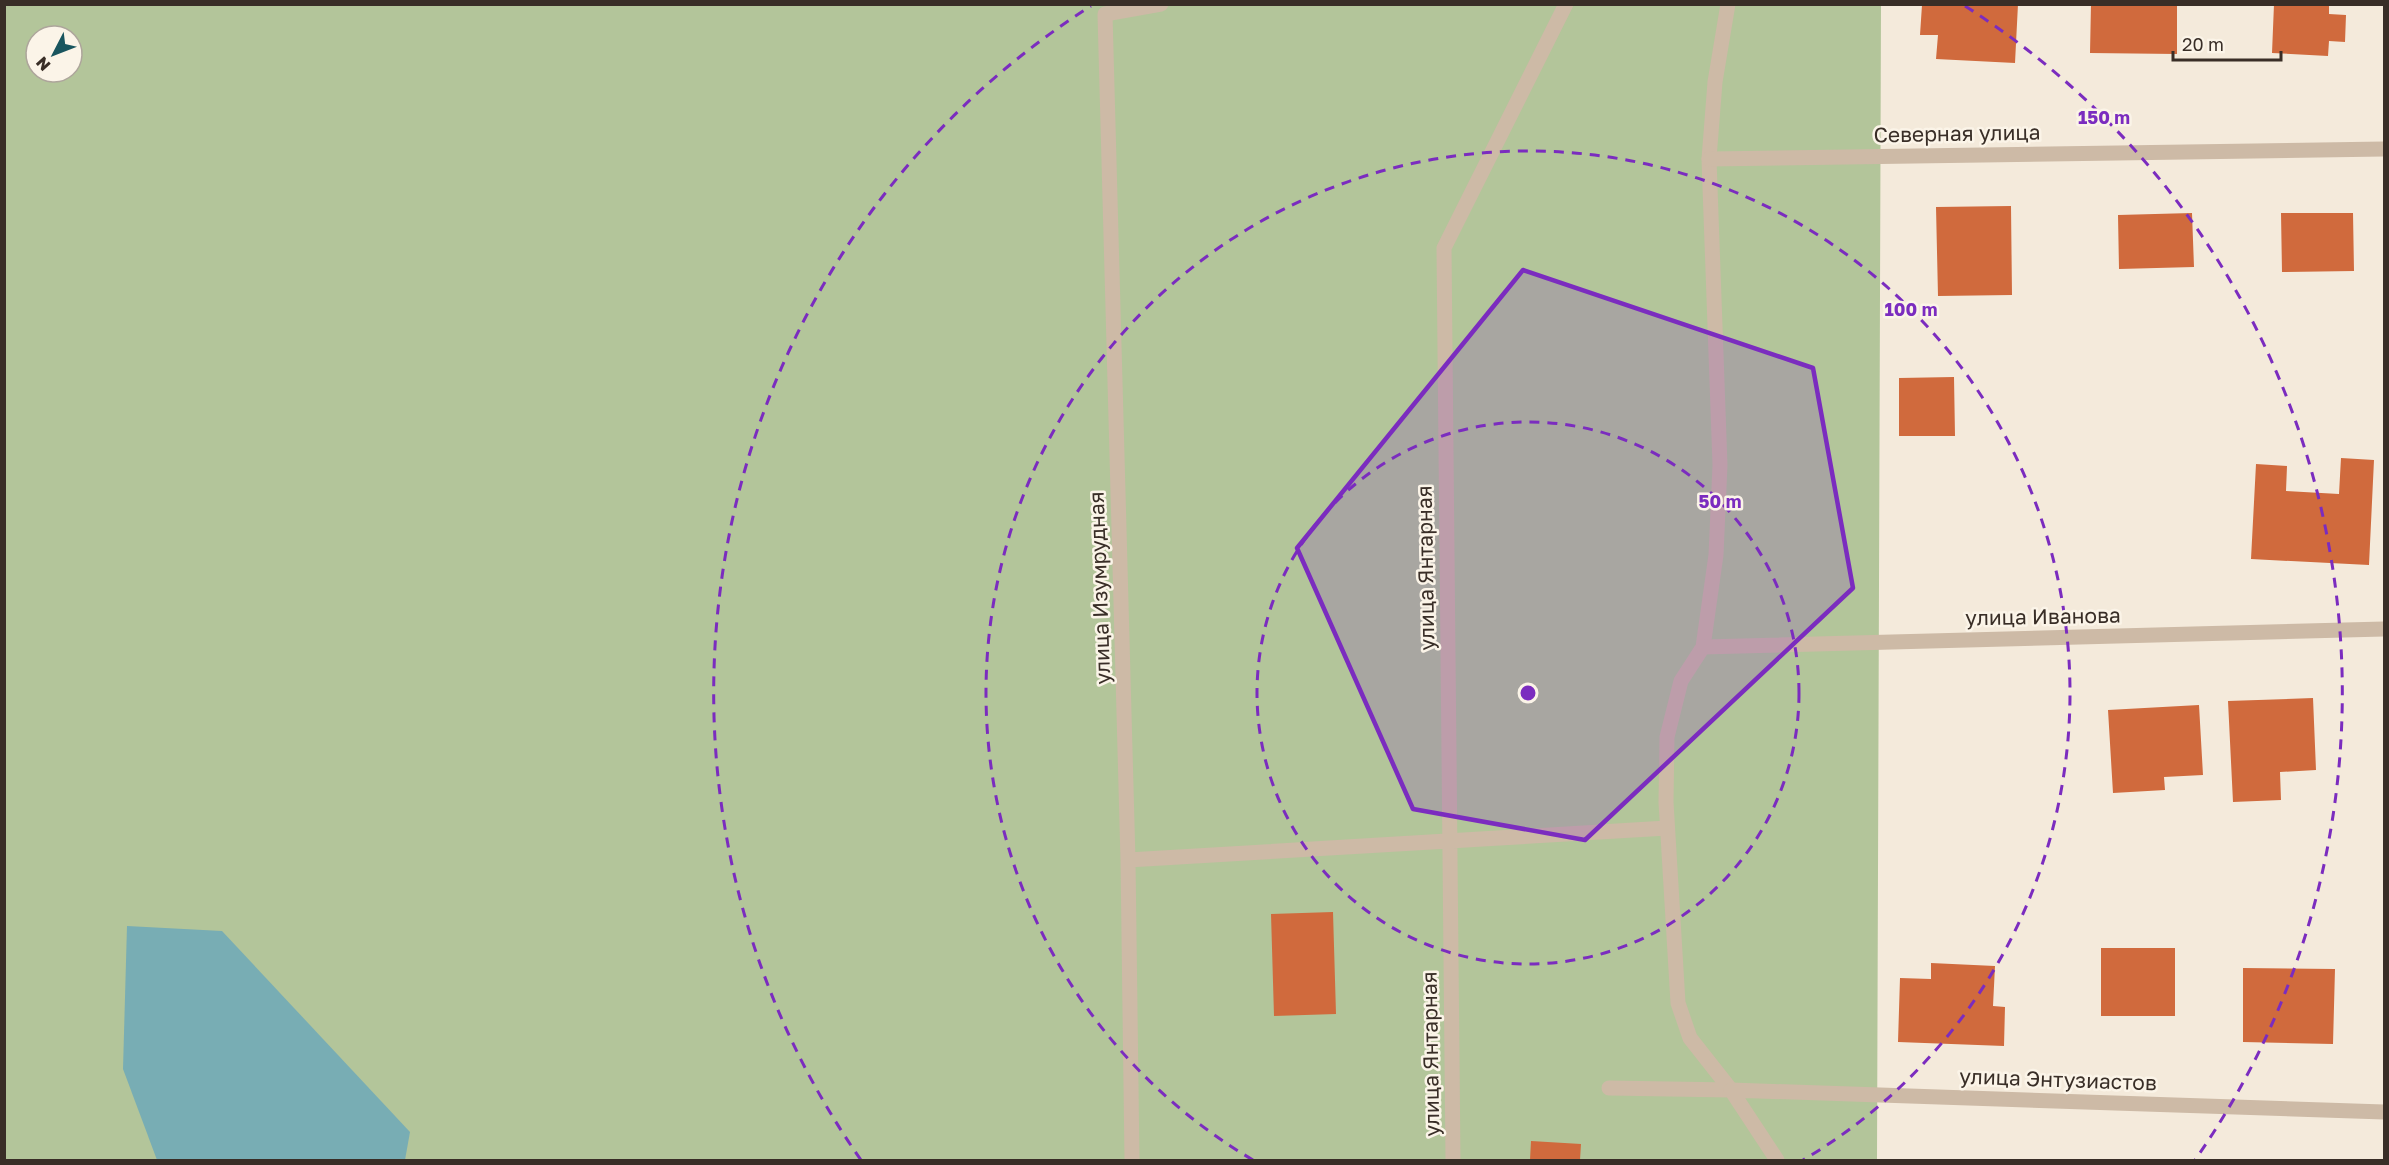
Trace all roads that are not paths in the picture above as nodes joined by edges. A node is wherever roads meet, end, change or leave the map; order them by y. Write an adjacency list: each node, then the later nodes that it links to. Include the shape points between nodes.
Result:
1 (1161, 4): 10 (street, улица Изумрудная, via 1105,14)
2 (1566, 4): 9 (street, улица Янтарная, via 1444,248)
3 (1728, 4): 5 (street, via 1715,82)
4 (2385, 149): 5 (street, Северная улица)
5 (1709, 159): 7 (street, via 1720,465 1716,555)
6 (2385, 629): 7 (street, улица Иванова)
7 (1703, 647): 8 (street, via 1681,681 1667,737)
8 (1667, 828): 9 (street); 12 (street, via 1678,1003 1690,1038)
9 (1450, 841): 10 (street); 15 (street, улица Янтарная)
10 (1128, 860): 14 (street, улица Изумрудная)
11 (1609, 1088): 12 (street, улица Энтузиастов)
12 (1731, 1090): 13 (street, улица Энтузиастов); 16 (street)
13 (2385, 1112)
14 (1132, 1161)
15 (1454, 1161)
16 (1778, 1161)

